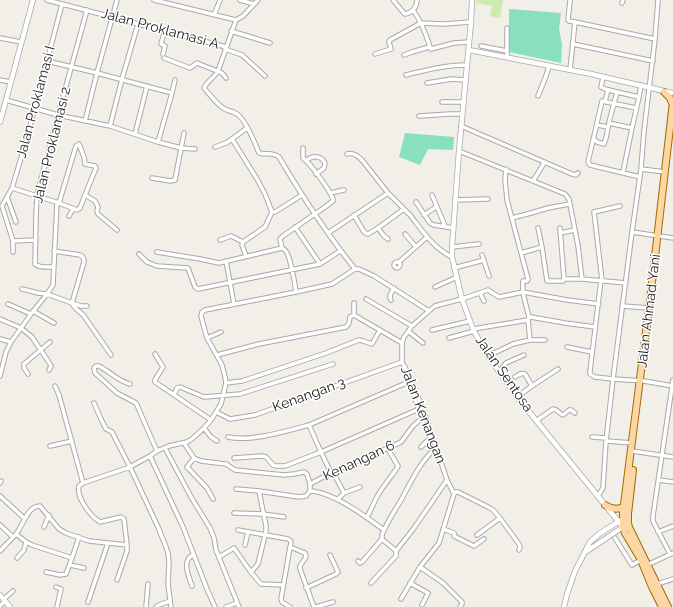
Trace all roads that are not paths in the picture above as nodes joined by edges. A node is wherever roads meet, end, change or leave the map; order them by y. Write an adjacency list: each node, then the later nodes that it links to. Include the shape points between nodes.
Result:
1 (33, 0): 31 (street)
2 (47, 0): 16 (street, Jalan Proklamasi A)
3 (66, 0): 16 (street, Jalan Proklamasi I)
4 (117, 0): 20 (street)
5 (154, 0): 19 (street)
6 (220, 0): 19 (street)
7 (240, 0): 13 (street)
8 (258, 0): 15 (street)
9 (393, 0): 18 (street, via 405,14)
10 (417, 0): 18 (street)
11 (472, 0): 22 (street, Jalan Sentosa)
12 (658, 0): 30 (street)
13 (247, 1): 15 (street)
14 (570, 1): 23 (street, via 568,20)
15 (254, 4): 21 (street)
16 (63, 5): 17 (street, Jalan Proklamasi A); 43 (street, Jalan Proklamasi I)
17 (87, 10): 20 (street, Jalan Proklamasi A); 46 (street, Jalan Proklamasi 2)
18 (413, 10): 24 (street)
19 (214, 15): 21 (street)
20 (113, 17): 25 (street, Jalan Proklamasi A); 50 (street)
21 (236, 20): 28 (street)
22 (471, 22): 24 (street); 32 (street, Jalan Sentosa)
23 (575, 22): 30 (street); 34 (street)
24 (421, 23): 36 (street); 40 (street, via 390,40 391,49)
25 (138, 24): 27 (street, Jalan Proklamasi A); 55 (street)
26 (507, 28): 39 (street)
27 (165, 30): 37 (street, Jalan Proklamasi A); 49 (street, via 161,44 165,46 164,56 190,68 197,63)
28 (231, 31): 33 (street); 37 (street)
29 (1, 37): 31 (street)
30 (655, 39): 44 (street)
31 (21, 42): 59 (street)
32 (470, 42): 36 (street, via 431,49); 38 (street, Jalan Sentosa)
33 (270, 43)
34 (573, 44): 44 (street); 48 (street)
35 (481, 46): 39 (street)
36 (430, 47): 41 (street)
37 (226, 48): 49 (street); 52 (street, Jalan Proklamasi A, via 242,55)
38 (469, 50): 42 (street); 45 (street, Jalan Sentosa)
39 (507, 51): 42 (street)
40 (375, 54)
41 (404, 55)
42 (507, 57): 47 (street)
43 (47, 60): 46 (street); 78 (street, Jalan Proklamasi I)
44 (653, 61): 63 (street)
45 (467, 65): 51 (street, via 454,65); 58 (street, Jalan Sentosa)
46 (72, 66): 50 (street); 81 (street, Jalan Proklamasi 2)
47 (549, 66): 48 (street); 69 (street)
48 (570, 70): 53 (street)
49 (218, 71): 54 (street); 89 (street, via 205,89 221,107 238,115)
50 (97, 73): 55 (street); 83 (street)
51 (406, 75)
52 (265, 76)
53 (603, 77): 61 (street); 64 (street, via 601,86)
54 (226, 78)
55 (122, 79): 62 (street); 87 (street)
56 (0, 80): 59 (street)
57 (175, 80): 65 (street)
58 (465, 80): 60 (street); 74 (street, Jalan Sentosa)
59 (10, 82): 71 (street)
60 (426, 83)
61 (641, 85): 63 (street); 70 (street)
62 (147, 86): 65 (street); 92 (street)
63 (650, 87): 67 (street); 106 (street)
64 (608, 90): 66 (street); 72 (street)
65 (172, 92): 96 (street)
66 (617, 92): 70 (street); 76 (street)
67 (664, 92): 68 (street); 77 (main road)
68 (673, 93)
69 (538, 96)
70 (639, 97): 79 (street)
71 (6, 100): 78 (street); 84 (street)
72 (605, 101): 76 (street); 85 (street, via 602,102)
73 (442, 102): 74 (street)
74 (463, 102): 80 (street, Jalan Sentosa)
75 (673, 102): 77 (main road, Jalan Ahmad Yani)
76 (614, 103): 79 (street); 86 (street)
77 (673, 105): 108 (main road, Jalan Ahmad Yani)
78 (34, 108): 81 (street); 114 (street, Jalan Proklamasi I)
79 (636, 108): 90 (street)
80 (462, 114): 82 (street); 88 (street, Jalan Sentosa)
81 (58, 115): 83 (street); 118 (street, Jalan Proklamasi 2)
82 (419, 116)
83 (85, 121): 87 (street)
84 (0, 122)
85 (597, 125): 86 (street); 94 (street)
86 (609, 125): 90 (street); 94 (street, via 604,144)
87 (110, 126): 92 (street)
88 (461, 126): 101 (street, Jalan Sentosa); 104 (street)
89 (247, 128): 95 (street); 120 (street, via 259,153 277,155)
90 (632, 128): 107 (street)
91 (184, 133): 98 (street)
92 (135, 134): 96 (street)
93 (673, 136): 149 (main road, Jalan Ahmad Yani)
94 (594, 139): 107 (street, via 589,164)
95 (232, 140): 97 (street); 132 (street, via 266,194)
96 (158, 142): 98 (street)
97 (215, 147)
98 (181, 148): 100 (street); 112 (street, via 175,180)
99 (303, 148): 103 (street, via 302,157)
100 (195, 149)
101 (459, 151): 105 (street); 123 (street, Jalan Sentosa)
102 (347, 154): 117 (street, via 359,157)
103 (306, 161): 110 (street); 110 (street, via 316,156 323,159 324,168)
104 (544, 162): 109 (street, via 575,175); 113 (street)
105 (506, 169): 113 (street); 137 (street, via 505,189)
106 (641, 169): 108 (street); 111 (street)
107 (622, 172): 111 (street)
108 (665, 172): 149 (main road, Jalan Ahmad Yani)
109 (578, 173)
110 (316, 174): 116 (street)
111 (640, 177): 147 (street)
112 (152, 178)
113 (533, 181): 127 (street, via 565,194)
114 (12, 188): 118 (street); 122 (street, Jalan Proklamasi I)
115 (344, 190): 116 (street)
116 (330, 193): 133 (street, via 333,201)
117 (388, 193): 131 (street); 134 (street)
118 (37, 195): 125 (street); 153 (street, Jalan Proklamasi 2)
119 (85, 195): 125 (street, via 96,168 85,164 78,144); 130 (street, via 80,208); 144 (street, via 95,201 98,214)
120 (302, 195): 132 (street); 133 (street)
121 (432, 195): 129 (street)
122 (6, 198): 138 (street); 155 (street, via 2,207)
123 (455, 200): 124 (street); 142 (street, Jalan Sentosa)
124 (488, 200)
125 (58, 202): 130 (street); 162 (street)
126 (416, 202): 135 (street)
127 (569, 204): 137 (street); 145 (street)
128 (620, 206): 183 (street, via 594,212)
129 (436, 207): 135 (street); 140 (street)
130 (73, 209): 136 (street)
131 (404, 209): 141 (street); 150 (street)
132 (272, 212): 156 (street, via 265,227)
133 (315, 214): 139 (street); 146 (street)
134 (354, 215): 141 (street, via 367,234); 146 (street)
135 (424, 215): 140 (street, via 430,223)
136 (69, 216)
137 (512, 218): 166 (street)
138 (16, 222)
139 (296, 226): 161 (street, via 281,237); 174 (street)
140 (445, 226): 142 (street)
141 (378, 228): 151 (street)
142 (453, 228): 159 (street, Jalan Sentosa)
143 (538, 228): 160 (street)
144 (117, 230)
145 (575, 230): 181 (street, via 560,231); 182 (street)
146 (328, 232): 163 (street)
147 (632, 232): 149 (street); 185 (street)
148 (405, 234): 158 (street)
149 (659, 236): 152 (street); 204 (main road, Jalan Ahmad Yani); 248 (main road, Jalan Ahmad Yani)
150 (427, 237): 158 (street); 170 (street)
151 (388, 238)
152 (673, 238)
153 (36, 240): 155 (street); 175 (street, Jalan Proklamasi 2, via 36,265)
154 (220, 240): 156 (street, via 231,236)
155 (13, 241): 164 (street)
156 (243, 242): 169 (street)
157 (479, 244): 159 (street)
158 (416, 247): 173 (street)
159 (452, 247): 170 (street, Jalan Sentosa)
160 (542, 247): 166 (street); 181 (street, via 547,281)
161 (282, 248): 169 (street); 178 (street, via 286,251)
162 (54, 251): 175 (street); 197 (street, via 83,256 84,262)
163 (340, 251): 174 (street); 177 (street)
164 (13, 252)
165 (157, 252): 172 (street, via 215,262)
166 (521, 253): 190 (street, via 528,279 523,282)
167 (139, 254): 184 (street, via 147,262 157,266 188,268 195,288 198,289)
168 (482, 255): 171 (street)
169 (246, 256): 172 (street)
170 (452, 257): 176 (street, Jalan Sentosa)
171 (484, 260): 176 (street); 179 (street)
172 (226, 261): 184 (street)
173 (400, 262)
174 (320, 264): 178 (street)
175 (54, 267): 192 (street, via 52,286)
176 (454, 268): 180 (street, Jalan Sentosa)
177 (355, 269): 187 (street, via 374,276); 189 (street, via 332,284)
178 (292, 270): 184 (street); 189 (street)
179 (490, 276)
180 (457, 277): 186 (street); 194 (street, Jalan Sentosa)
181 (564, 279): 182 (street)
182 (582, 279): 183 (street)
183 (602, 280): 185 (street); 201 (street)
184 (230, 282): 200 (street)
185 (626, 283): 203 (street)
186 (435, 287)
187 (394, 288): 195 (street, via 390,295); 205 (street)
188 (22, 289): 192 (street)
189 (296, 292): 200 (street)
190 (523, 292): 191 (street, via 499,297 488,290); 201 (street); 208 (street)
191 (480, 293): 194 (street, Jalan Kenangan); 196 (street)
192 (47, 294): 197 (street); 206 (street)
193 (366, 299): 212 (street)
194 (462, 299): 205 (street, Jalan Kenangan, via 435,306); 210 (street, Jalan Sentosa)
195 (391, 300)
196 (484, 301)
197 (72, 303): 202 (street); 233 (street)
198 (354, 303): 207 (street)
199 (8, 304): 206 (street)
200 (234, 304): 220 (street, via 202,312)
201 (599, 304): 213 (street)
202 (87, 306)
203 (622, 306): 204 (street); 246 (street)
204 (649, 308): 248 (main road, Jalan Ahmad Yani)
205 (429, 311): 212 (street, Jalan Kenangan)
206 (32, 312): 211 (street); 214 (street)
207 (354, 315): 215 (street); 234 (street, via 350,317 346,326)
208 (529, 319): 213 (street, via 531,317); 217 (street); 223 (street)
209 (0, 320): 214 (street)
210 (470, 321): 216 (street); 217 (street, Jalan Sentosa)
211 (54, 323)
212 (412, 326): 218 (street, Jalan Kenangan)
213 (595, 327): 231 (street)
214 (21, 328): 225 (street); 230 (street, via 32,336)
215 (380, 330): 227 (street); 251 (street, via 372,344 359,340 242,381)
216 (432, 330)
217 (473, 330): 221 (street); 236 (street, Jalan Sentosa)
218 (408, 331): 227 (street, Jalan Kenangan); 228 (street)
219 (221, 332): 220 (street)
220 (207, 338): 234 (street)
221 (450, 338)
222 (0, 339): 225 (street)
223 (530, 340): 224 (street); 236 (street, via 513,344)
224 (545, 340)
225 (10, 342): 237 (street)
226 (50, 342): 230 (street)
227 (402, 343): 238 (street, Jalan Kenangan)
228 (423, 343)
229 (567, 347): 231 (street)
230 (40, 349): 241 (street, via 51,366); 243 (street, via 24,364)
231 (592, 352): 246 (street, via 590,374)
232 (155, 354): 256 (street, via 163,367 155,382)
233 (111, 355)
234 (217, 355): 251 (street, via 224,370)
235 (524, 355): 242 (street, via 506,363)
236 (488, 356): 242 (street, Jalan Sentosa)
237 (2, 360): 244 (street)
238 (402, 362): 249 (street, Jalan Kenangan); 261 (street, Kenangan 3, via 255,415 230,419)
239 (333, 364): 257 (street, via 240,394)
240 (558, 369): 253 (street)
241 (50, 370)
242 (499, 372): 258 (street, Jalan Sentosa)
243 (28, 374)
244 (0, 376)
245 (515, 377): 253 (street, via 526,374)
246 (613, 379): 248 (street); 270 (street)
247 (673, 380): 254 (street)
248 (642, 381): 254 (street); 274 (main road, Jalan Ahmad Yani); 282 (main road, Jalan Ahmad Yani)
249 (411, 382): 255 (street, Jalan Kenangan); 265 (street)
250 (130, 384): 280 (street, via 99,366 94,368 95,373 112,389 136,403)
251 (226, 384): 257 (street)
252 (56, 386): 271 (street)
253 (532, 386): 258 (street)
254 (673, 386): 283 (street)
255 (414, 389): 260 (street, Kenangan 6); 267 (street, Jalan Kenangan)
256 (174, 395): 257 (street, via 180,387 204,397); 263 (street)
257 (223, 396): 261 (street)
258 (517, 397): 264 (street, Jalan Sentosa)
259 (94, 403): 288 (street, via 100,419 106,429 112,432)
260 (419, 409): 279 (street, Kenangan 6, via 422,419 399,443); 281 (street)
261 (216, 412): 263 (street)
262 (575, 412): 264 (street, via 569,410 562,415 553,410)
263 (211, 420): 266 (street)
264 (536, 421): 302 (street, Jalan Sentosa)
265 (309, 425): 268 (street, via 250,438); 281 (street)
266 (204, 428): 272 (street); 273 (street)
267 (432, 436): 276 (street); 278 (street, Jalan Kenangan)
268 (228, 437)
269 (592, 437): 270 (street)
270 (606, 439): 274 (street); 302 (street, via 603,488)
271 (72, 441): 275 (street); 293 (street)
272 (217, 441)
273 (184, 443): 277 (street); 286 (street)
274 (633, 443): 282 (main road, Jalan Ahmad Yani)
275 (50, 446)
276 (421, 447)
277 (165, 448): 280 (street); 343 (street, via 210,528)
278 (436, 448): 290 (street, Jalan Kenangan); 321 (street, via 429,454)
279 (388, 449): 289 (street, Kenangan 6); 311 (street, via 398,466 384,485)
280 (157, 451): 284 (street)
281 (321, 452): 287 (street, via 282,466 272,465 262,456); 289 (street)
282 (633, 452): 283 (street); 306 (main road, Jalan Ahmad Yani); 314 (main road, Jalan Ahmad Yani)
283 (662, 455): 285 (street); 291 (street)
284 (150, 456): 288 (street); 341 (street)
285 (673, 457)
286 (194, 458): 294 (street, via 226,464 235,470 284,475 304,472); 303 (street, via 187,467 207,488)
287 (234, 458)
288 (130, 467): 293 (street); 367 (street, via 168,553)
289 (332, 472): 294 (street, Kenangan 6); 300 (street)
290 (447, 480): 299 (street, Jalan Kenangan); 338 (street)
291 (659, 480): 292 (street); 323 (street, via 653,516)
292 (673, 482)
293 (85, 483): 333 (street, via 78,487 78,492 87,509 100,522 123,518)
294 (310, 484): 298 (street, Kenangan 6)
295 (360, 487): 300 (street)
296 (236, 488): 297 (street)
297 (259, 491): 298 (street, via 299,497 306,496); 308 (street)
298 (310, 491): 304 (street, via 322,492)
299 (453, 492): 313 (street, via 488,507); 319 (street)
300 (344, 493): 304 (street)
301 (0, 496): 312 (street)
302 (598, 496): 305 (street, Jalan Sentosa)
303 (213, 499)
304 (338, 500): 311 (street)
305 (605, 505): 306 (main road, via 616,509); 314 (street, Jalan Sentosa)
306 (624, 507): 314 (main road, Jalan Ahmad Yani)
307 (234, 513): 308 (street)
308 (263, 514): 310 (street); 325 (street)
309 (49, 515): 312 (street, via 38,506); 317 (street); 327 (street, via 59,529)
310 (284, 517)
311 (367, 517): 321 (street)
312 (24, 518): 324 (street)
313 (500, 518): 326 (street); 336 (street, via 519,544)
314 (625, 518): 318 (main road); 339 (street, via 599,534 590,542); 350 (main road)
315 (0, 525): 324 (street)
316 (673, 526): 323 (street)
317 (44, 527)
318 (623, 527): 339 (street); 346 (main road)
319 (443, 529): 330 (street, via 474,546); 349 (street, via 436,547)
320 (238, 530): 322 (street)
321 (384, 530): 329 (street)
322 (248, 532): 325 (street); 334 (street)
323 (658, 532): 340 (street)
324 (15, 535): 331 (street); 337 (street)
325 (265, 535): 335 (street, via 288,539 291,542); 352 (street, via 258,564)
326 (477, 535)
327 (79, 537): 332 (street); 345 (street)
328 (615, 538): 346 (street, via 632,565)
329 (382, 539): 338 (street); 347 (street, via 362,562)
330 (484, 539)
331 (26, 542): 344 (street, via 24,550); 345 (street)
332 (108, 544): 333 (street); 368 (street)
333 (127, 545): 355 (street)
334 (245, 545)
335 (290, 547): 359 (street); 363 (street, via 305,553 300,569)
336 (520, 550)
337 (0, 551)
338 (396, 551): 356 (street, via 396,556)
339 (586, 551): 384 (street, via 575,571)
340 (671, 553): 350 (street)
341 (193, 555): 361 (street, via 189,557 186,566); 379 (street)
342 (330, 555): 363 (street, via 338,572)
343 (219, 557): 352 (street, via 234,548); 370 (street)
344 (17, 558)
345 (72, 558): 348 (street)
346 (640, 560): 372 (main road, via 652,587)
347 (358, 561)
348 (70, 565): 351 (street); 353 (street, via 64,575)
349 (420, 566): 357 (street); 383 (street, via 459,598 463,603)
350 (648, 566): 360 (main road)
351 (84, 568)
352 (250, 571): 359 (street, via 262,584)
353 (46, 572)
354 (673, 579): 360 (street)
355 (117, 580)
356 (371, 583)
357 (410, 583): 366 (street); 371 (street, via 428,593)
358 (148, 584): 376 (street)
359 (283, 584): 381 (street, via 281,600)
360 (657, 584): 372 (main road)
361 (192, 586)
362 (56, 587): 375 (street, via 61,589)
363 (306, 588): 382 (street)
364 (12, 591): 365 (street)
365 (3, 598): 373 (street); 374 (street)
366 (401, 599)
367 (170, 601): 377 (street); 378 (street)
368 (88, 602)
369 (333, 602): 382 (street)
370 (238, 603): 380 (street)
371 (422, 605)
372 (668, 605)
373 (0, 606)
374 (10, 607)
375 (57, 607)
376 (146, 607)
377 (156, 607)
378 (171, 607)
379 (215, 607)
380 (226, 607)
381 (290, 607)
382 (315, 607)
383 (460, 607)
384 (564, 607)

